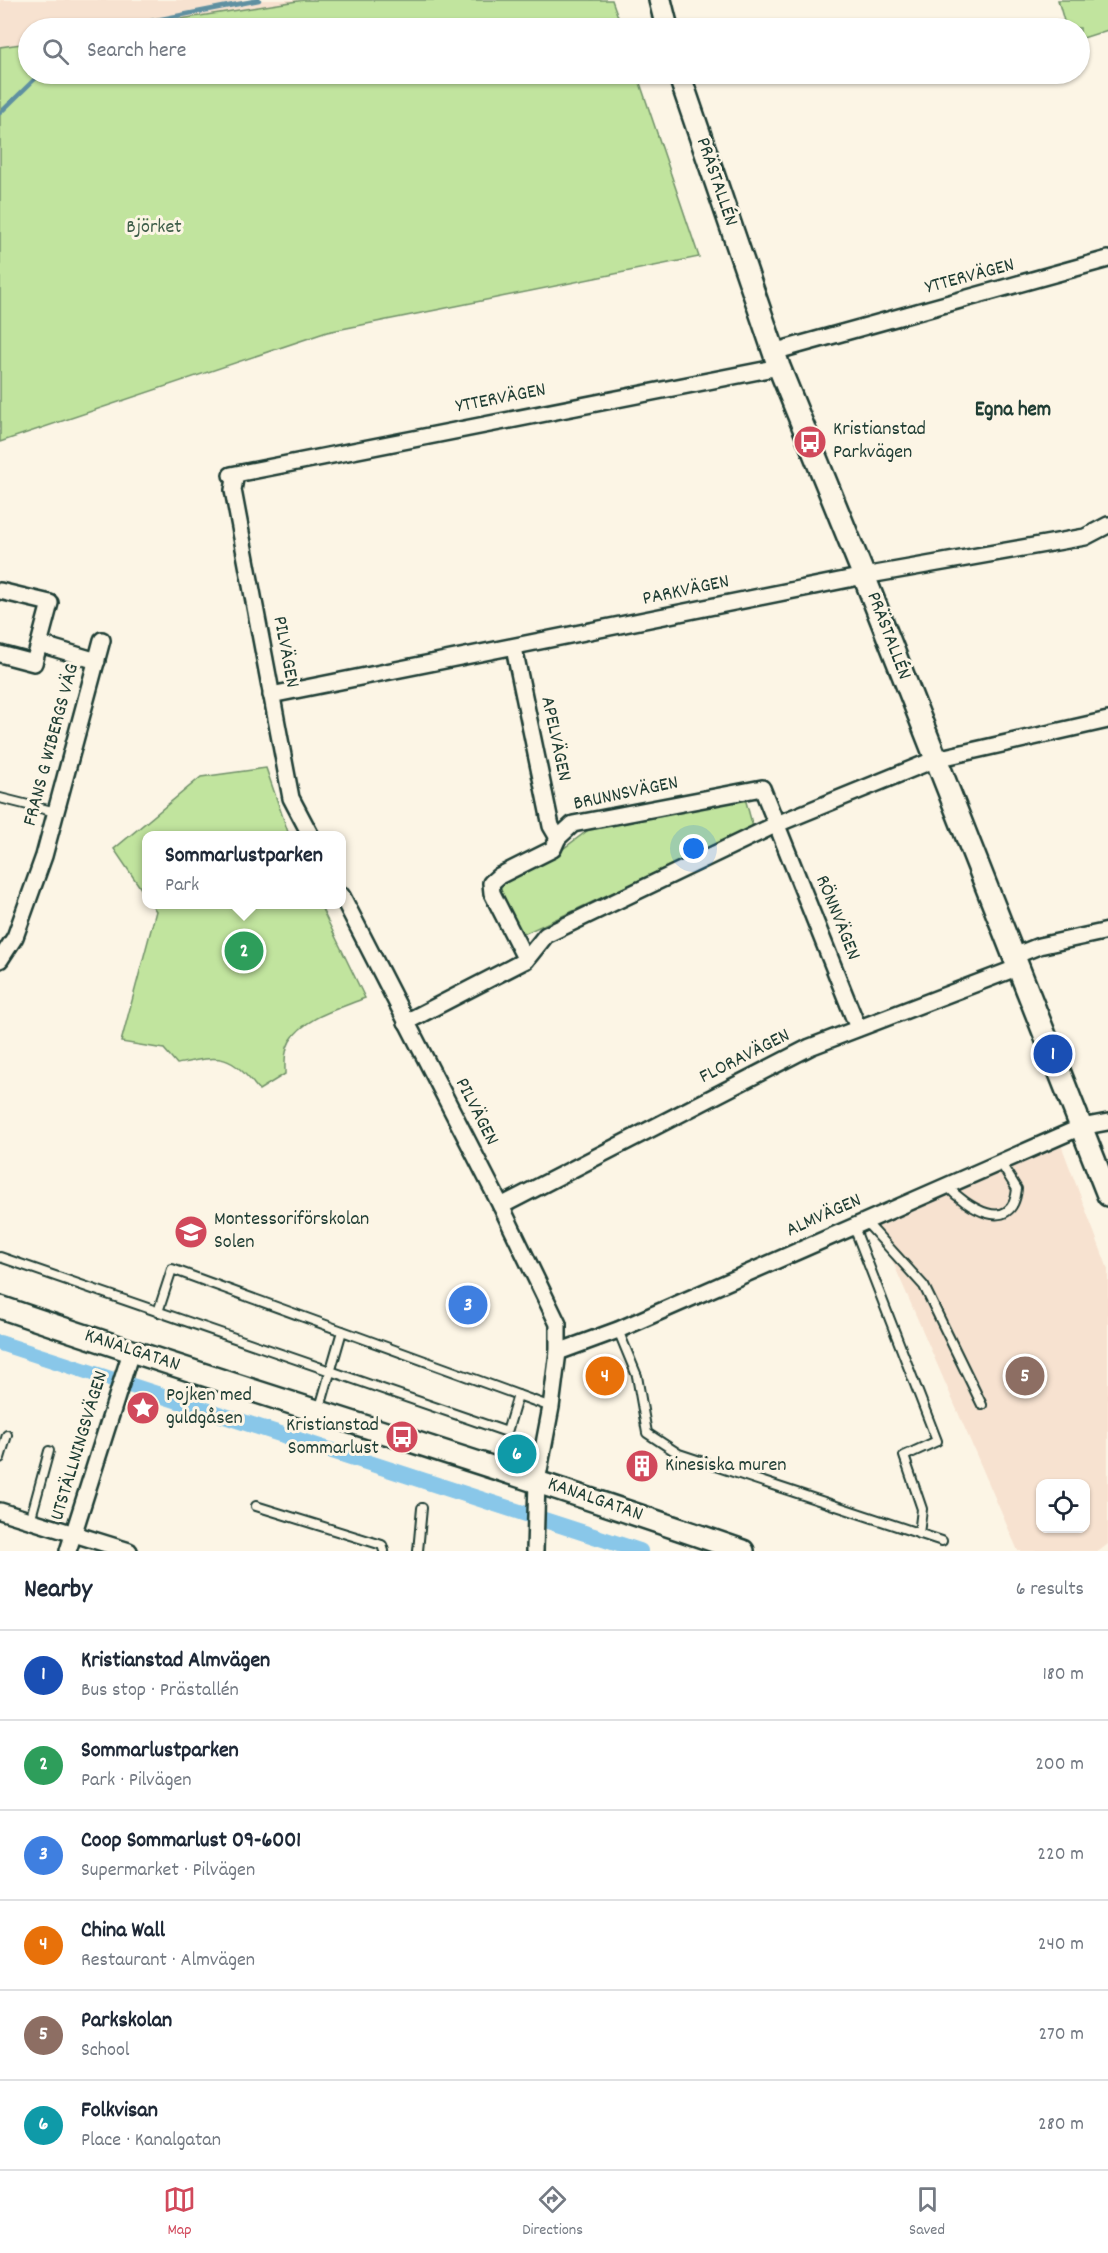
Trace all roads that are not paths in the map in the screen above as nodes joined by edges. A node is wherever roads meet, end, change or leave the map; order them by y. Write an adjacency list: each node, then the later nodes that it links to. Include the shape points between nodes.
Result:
1 (660, 0): 2 (street)
2 (664, 18)
3 (682, 84): 5 (street, PRÄSTALLÉN)
4 (1108, 259): 5 (street, YTTERVÄGEN)
5 (776, 359): 6 (street, YTTERVÄGEN); 8 (street, PRÄSTALLÉN)
6 (231, 475): 15 (street, PILVÄGEN, via 235,479 232,490)
7 (1108, 525): 8 (street, PARKVÄGEN, via 1084,537)
8 (864, 576): 12 (street, PARKVÄGEN); 17 (street, PRÄSTALLÉN)
9 (0, 591): 11 (street, via 50,603)
10 (102, 640): 14 (street, FRANS G WIBERGS VÄG)
11 (40, 644): 13 (street, via 34,663); 14 (street)
12 (514, 648): 15 (street, PARKVÄGEN); 22 (street, APELVÄGEN, via 552,826)
13 (0, 654)
14 (97, 661): 19 (street, FRANS G WIBERGS VÄG)
15 (271, 694): 21 (street, PILVÄGEN, via 291,798)
16 (1108, 720): 17 (street)
17 (936, 759): 20 (street); 27 (street, PRÄSTALLÉN)
18 (0, 798): 19 (lane)
19 (56, 812): 25 (street, FRANS G WIBERGS VÄG, via 15,937)
20 (777, 824): 22 (street, BRUNNSVÄGEN, via 762,788 573,824); 26 (street, via 546,935); 29 (street, RÖNNVÄGEN)
21 (308, 831)
22 (558, 838): 26 (street, BRUNNSVÄGEN, via 553,849 491,883 492,893)
23 (346, 904): 28 (street, PILVÄGEN)
24 (1108, 931): 27 (street, FLORAVÄGEN, via 1039,946)
25 (0, 960)
26 (526, 960): 28 (street)
27 (1016, 961): 29 (street, FLORAVÄGEN); 31 (street, PRÄSTALLÉN)
28 (406, 1022): 35 (street, PILVÄGEN)
29 (858, 1028): 35 (street, FLORAVÄGEN, via 810,1047)
30 (1108, 1122): 31 (street, ALMVÄGEN)
31 (1081, 1127): 32 (street, ALMVÄGEN); 34 (street, PRÄSTALLÉN)
32 (1000, 1162): 33 (street, ALMVÄGEN); 33 (lane, via 1017,1189 1006,1212 986,1214)
33 (947, 1186): 36 (street, ALMVÄGEN)
34 (1108, 1195)
35 (501, 1206): 43 (street, PILVÄGEN, via 558,1324)
36 (860, 1223): 40 (street, ALMVÄGEN); 46 (lane, via 924,1286); 57 (lane, via 937,1441 904,1456 922,1509)
37 (0, 1257): 39 (lane)
38 (0, 1307): 42 (street, KANALGATAN)
39 (158, 1312): 41 (lane, via 172,1269); 44 (lane)
40 (618, 1330): 43 (street, ALMVÄGEN); 57 (lane, via 637,1376 647,1433 679,1454)
41 (342, 1331): 44 (lane); 45 (lane)
42 (131, 1352): 48 (street, KANALGATAN); 58 (street, UTSTÄLLNINGSVÄGEN)
43 (558, 1352): 47 (street, PILVÄGEN)
44 (330, 1372): 45 (lane, via 507,1432); 48 (lane)
45 (518, 1395): 47 (lane)
46 (982, 1405)
47 (551, 1407): 52 (street, PILVÄGEN)
48 (319, 1411): 52 (street, KANALGATAN)
49 (7, 1435): 51 (lane)
50 (49, 1451): 56 (lane)
51 (0, 1458)
52 (537, 1481): 64 (street, PILVÄGEN); 65 (street, KANALGATAN)
53 (256, 1506): 62 (lane, via 382,1545)
54 (422, 1508): 63 (lane)
55 (0, 1511): 56 (street)
56 (30, 1521): 58 (street)
57 (919, 1534): 59 (lane)
58 (74, 1536): 60 (street, UTSTÄLLNINGSVÄGEN); 61 (street)
59 (942, 1541)
60 (68, 1551)
61 (129, 1551)
62 (384, 1551)
63 (418, 1551)
64 (535, 1551)
65 (743, 1551)

